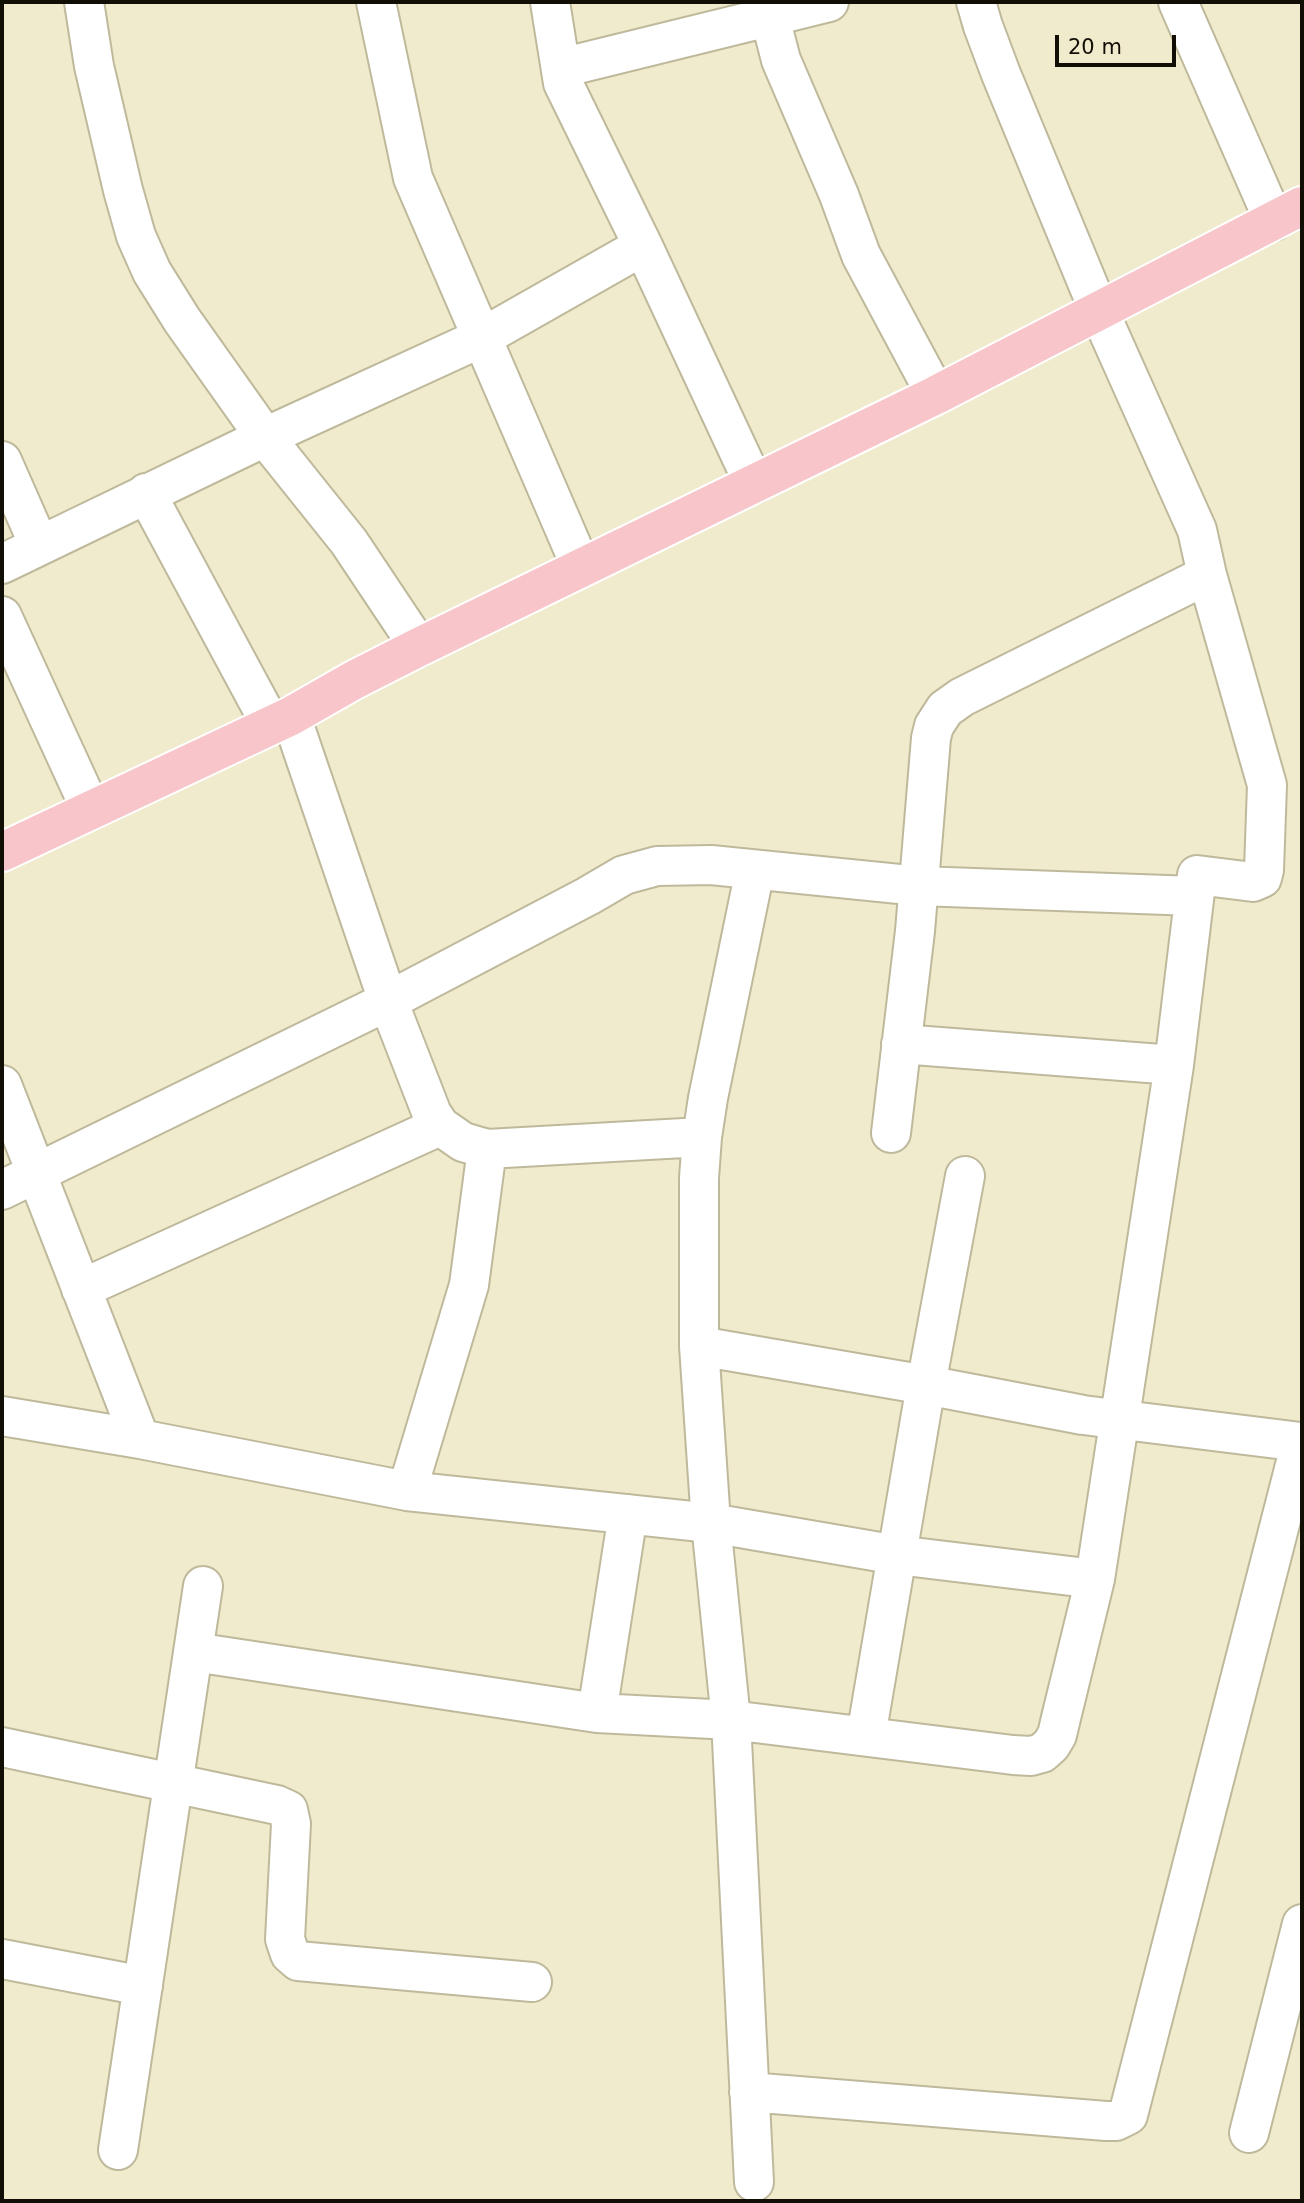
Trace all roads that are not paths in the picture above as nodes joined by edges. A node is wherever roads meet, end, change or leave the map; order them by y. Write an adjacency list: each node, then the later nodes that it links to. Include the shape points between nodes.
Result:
1 (84, 2): 14 (street, via 94,66 136,236 170,301)
2 (376, 2): 12 (street, via 413,178)
3 (550, 2): 8 (street)
4 (829, 2): 7 (street)
5 (976, 2): 11 (street)
6 (1178, 2): 9 (street)
7 (768, 10): 8 (street); 13 (street, via 781,60 861,255)
8 (561, 68): 10 (street, via 563,83)
9 (1288, 213): 11 (main road)
10 (643, 246): 12 (street); 16 (street)
11 (1099, 311): 13 (main road); 21 (street, via 1197,530)
12 (481, 338): 14 (street); 20 (street)
13 (936, 395): 16 (main road)
14 (265, 437): 17 (street); 23 (street, via 349,542)
15 (2, 461): 18 (street)
16 (754, 484): 20 (main road)
17 (146, 493): 18 (street); 24 (street)
18 (39, 545): 19 (street)
19 (2, 564)
20 (581, 567): 23 (main road)
21 (1207, 575): 28 (street, via 945,709 931,738); 29 (street, via 1267,785 1266,838 1262,878 1253,882 1196,875)
22 (2, 616): 25 (street)
23 (419, 647): 24 (main road)
24 (281, 721): 25 (main road); 30 (street)
25 (91, 810): 26 (main road)
26 (2, 852)
27 (755, 870): 28 (street); 30 (street, via 657,866 624,875); 36 (street)
28 (919, 886): 29 (street); 31 (street)
29 (1194, 896): 32 (street)
30 (387, 1001): 34 (street); 38 (street)
31 (901, 1044): 32 (street); 35 (street)
32 (1174, 1065): 45 (street)
33 (2, 1085): 38 (street)
34 (440, 1126): 37 (street, via 463,1142); 41 (street)
35 (891, 1133)
36 (702, 1137): 37 (street); 42 (street)
37 (487, 1149): 48 (street, via 469,1285)
38 (36, 1173): 40 (street); 41 (street)
39 (965, 1175): 43 (street)
40 (2, 1190)
41 (81, 1289): 46 (street)
42 (699, 1346): 43 (street); 50 (street)
43 (926, 1385): 45 (street); 51 (street)
44 (2, 1416): 46 (street)
45 (1119, 1421): 47 (street); 52 (street)
46 (140, 1439): 48 (street)
47 (1302, 1440): 64 (street, via 1128,2115 1106,2121)
48 (407, 1491): 49 (street)
49 (628, 1514): 50 (street); 55 (street)
50 (711, 1523): 51 (street); 56 (street)
51 (897, 1555): 52 (street); 57 (street)
52 (1095, 1579): 57 (street, via 1057,1735 1042,1753 1013,1755)
53 (203, 1586): 54 (street)
54 (194, 1652): 55 (street); 59 (street)
55 (597, 1713): 56 (street)
56 (731, 1720): 57 (street); 64 (street)
57 (866, 1736)
58 (2, 1747): 59 (street)
59 (174, 1784): 62 (street, via 288,1810 285,1939 298,1961); 63 (street)
60 (1302, 1924): 65 (street)
61 (2, 1959): 63 (street)
62 (532, 1982)
63 (143, 1986): 66 (street)
64 (749, 2092): 67 (street)
65 (1249, 2133)
66 (118, 2150)
67 (754, 2182)

